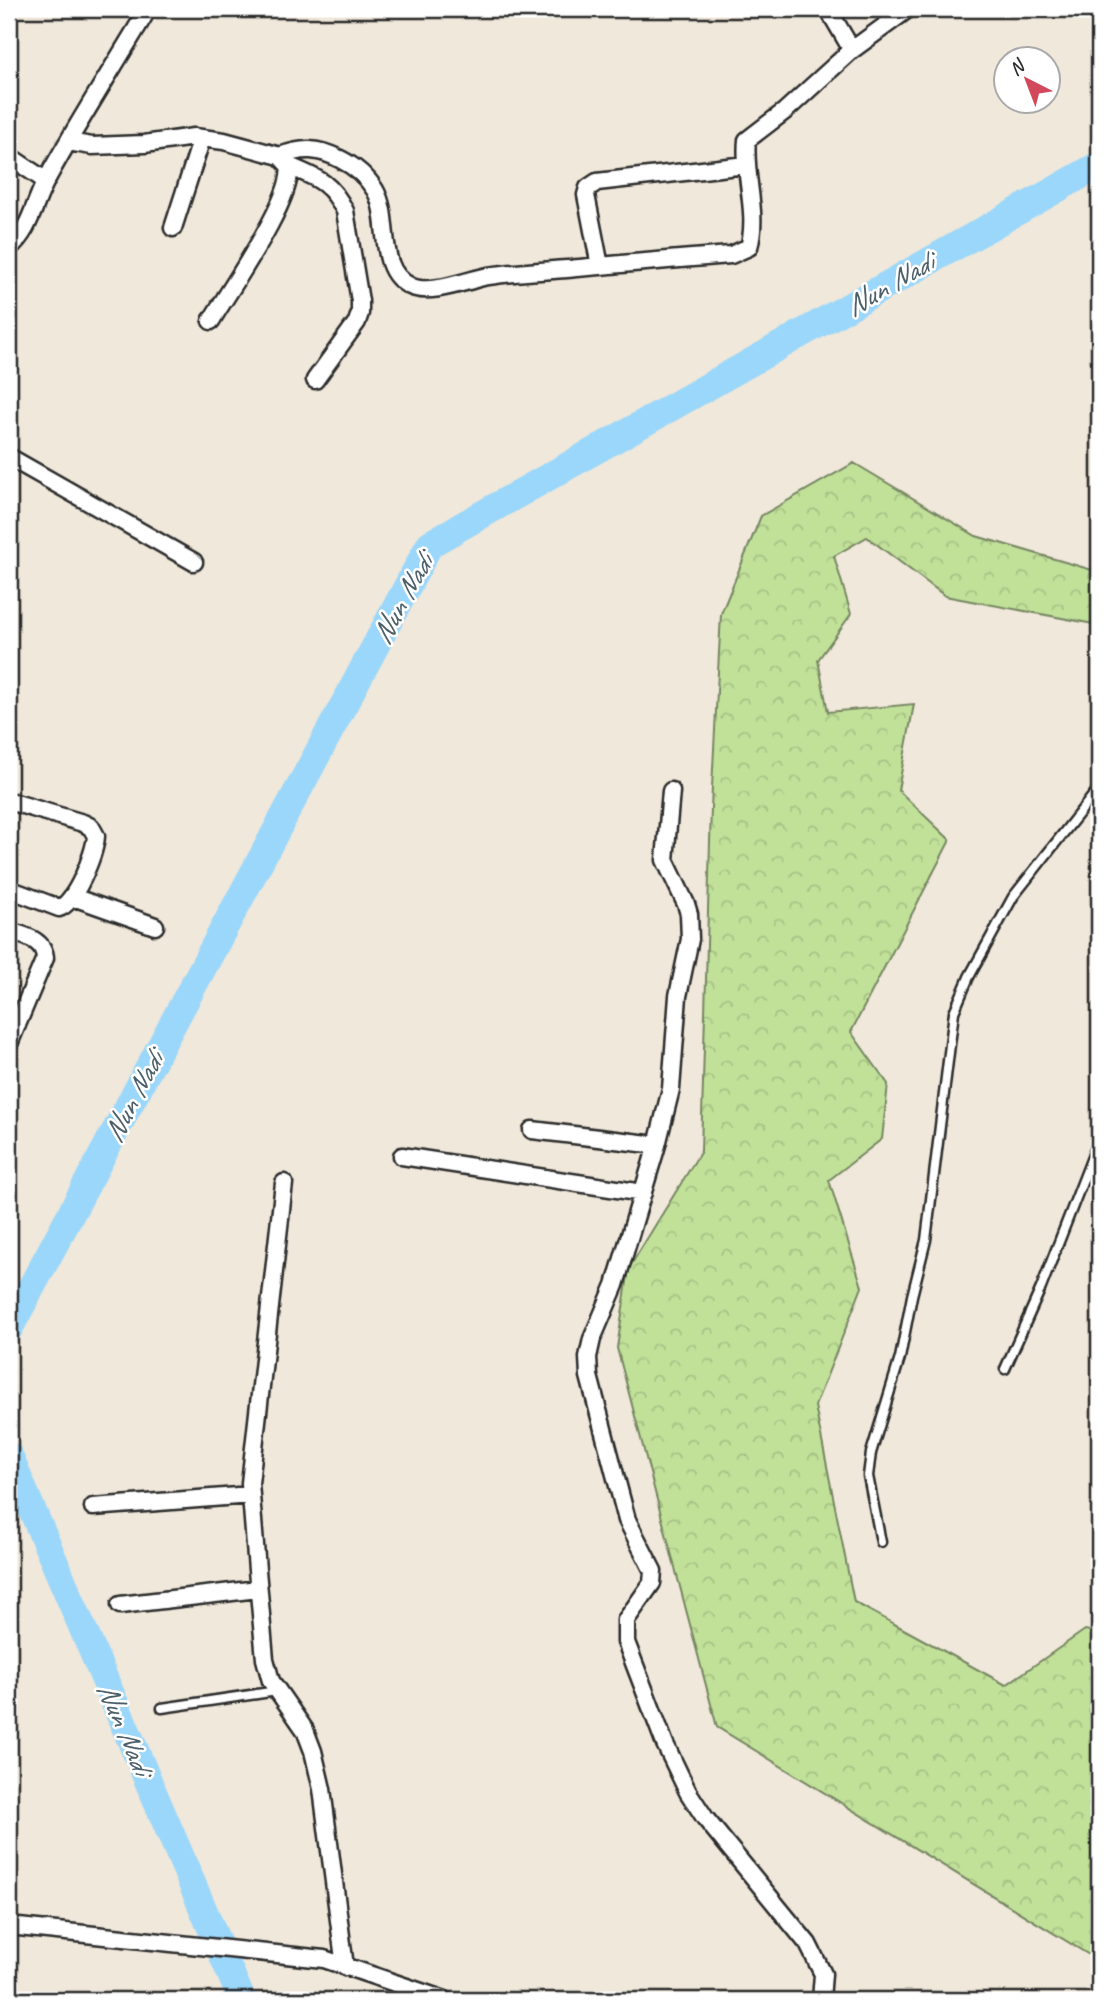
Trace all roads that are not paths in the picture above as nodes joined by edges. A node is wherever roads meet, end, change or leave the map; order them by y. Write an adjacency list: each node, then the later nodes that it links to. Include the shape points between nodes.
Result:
1 (148, 9): 6 (street)
2 (828, 9): 4 (street)
3 (908, 9): 4 (street)
4 (852, 50): 9 (street, via 747,139)
5 (202, 138): 6 (street, via 92,146); 8 (street); 11 (street)
6 (68, 142): 10 (street)
7 (9, 156): 10 (street)
8 (284, 161): 13 (street, via 298,149 312,148 361,173 376,191 382,208 389,259 400,279 413,288); 14 (street, via 289,180 274,216); 15 (street, via 321,180 339,198 360,301 357,322)
9 (746, 165): 13 (street, via 753,232 749,247 731,255); 13 (street, via 597,182 588,188)
10 (46, 181): 12 (street, via 25,229)
11 (173, 228)
12 (9, 248)
13 (600, 266)
14 (211, 321)
15 (315, 380)
16 (9, 457): 17 (street)
17 (194, 562)
18 (1099, 788): 35 (lane, via 1013,897 954,1012 926,1240 900,1358 871,1453 869,1476)
19 (671, 791): 28 (street, via 665,860 686,904 690,939 678,996 671,1089)
20 (9, 801): 22 (street, via 91,827 96,841)
21 (9, 889): 22 (street, via 59,908)
22 (74, 897): 23 (street)
23 (155, 926)
24 (9, 931): 25 (street, via 35,940 45,958)
25 (9, 1044)
26 (532, 1130): 28 (street)
27 (1099, 1139): 32 (lane)
28 (657, 1145): 31 (street)
29 (402, 1156): 31 (street)
30 (284, 1183): 33 (street)
31 (643, 1193): 43 (street, via 588,1357 589,1377 627,1520 653,1572 652,1583 626,1620 626,1642 688,1792 808,1944 823,1974)
32 (1005, 1369)
33 (251, 1494): 34 (street); 36 (street)
34 (93, 1507)
35 (881, 1542)
36 (258, 1589): 37 (street); 38 (street, via 265,1659)
37 (120, 1605)
38 (278, 1691): 39 (lane); 41 (street, via 305,1730 313,1751)
39 (162, 1708)
40 (9, 1926): 41 (street, via 324,1959)
41 (345, 1966): 42 (street)
42 (445, 2000)
43 (821, 2000)

